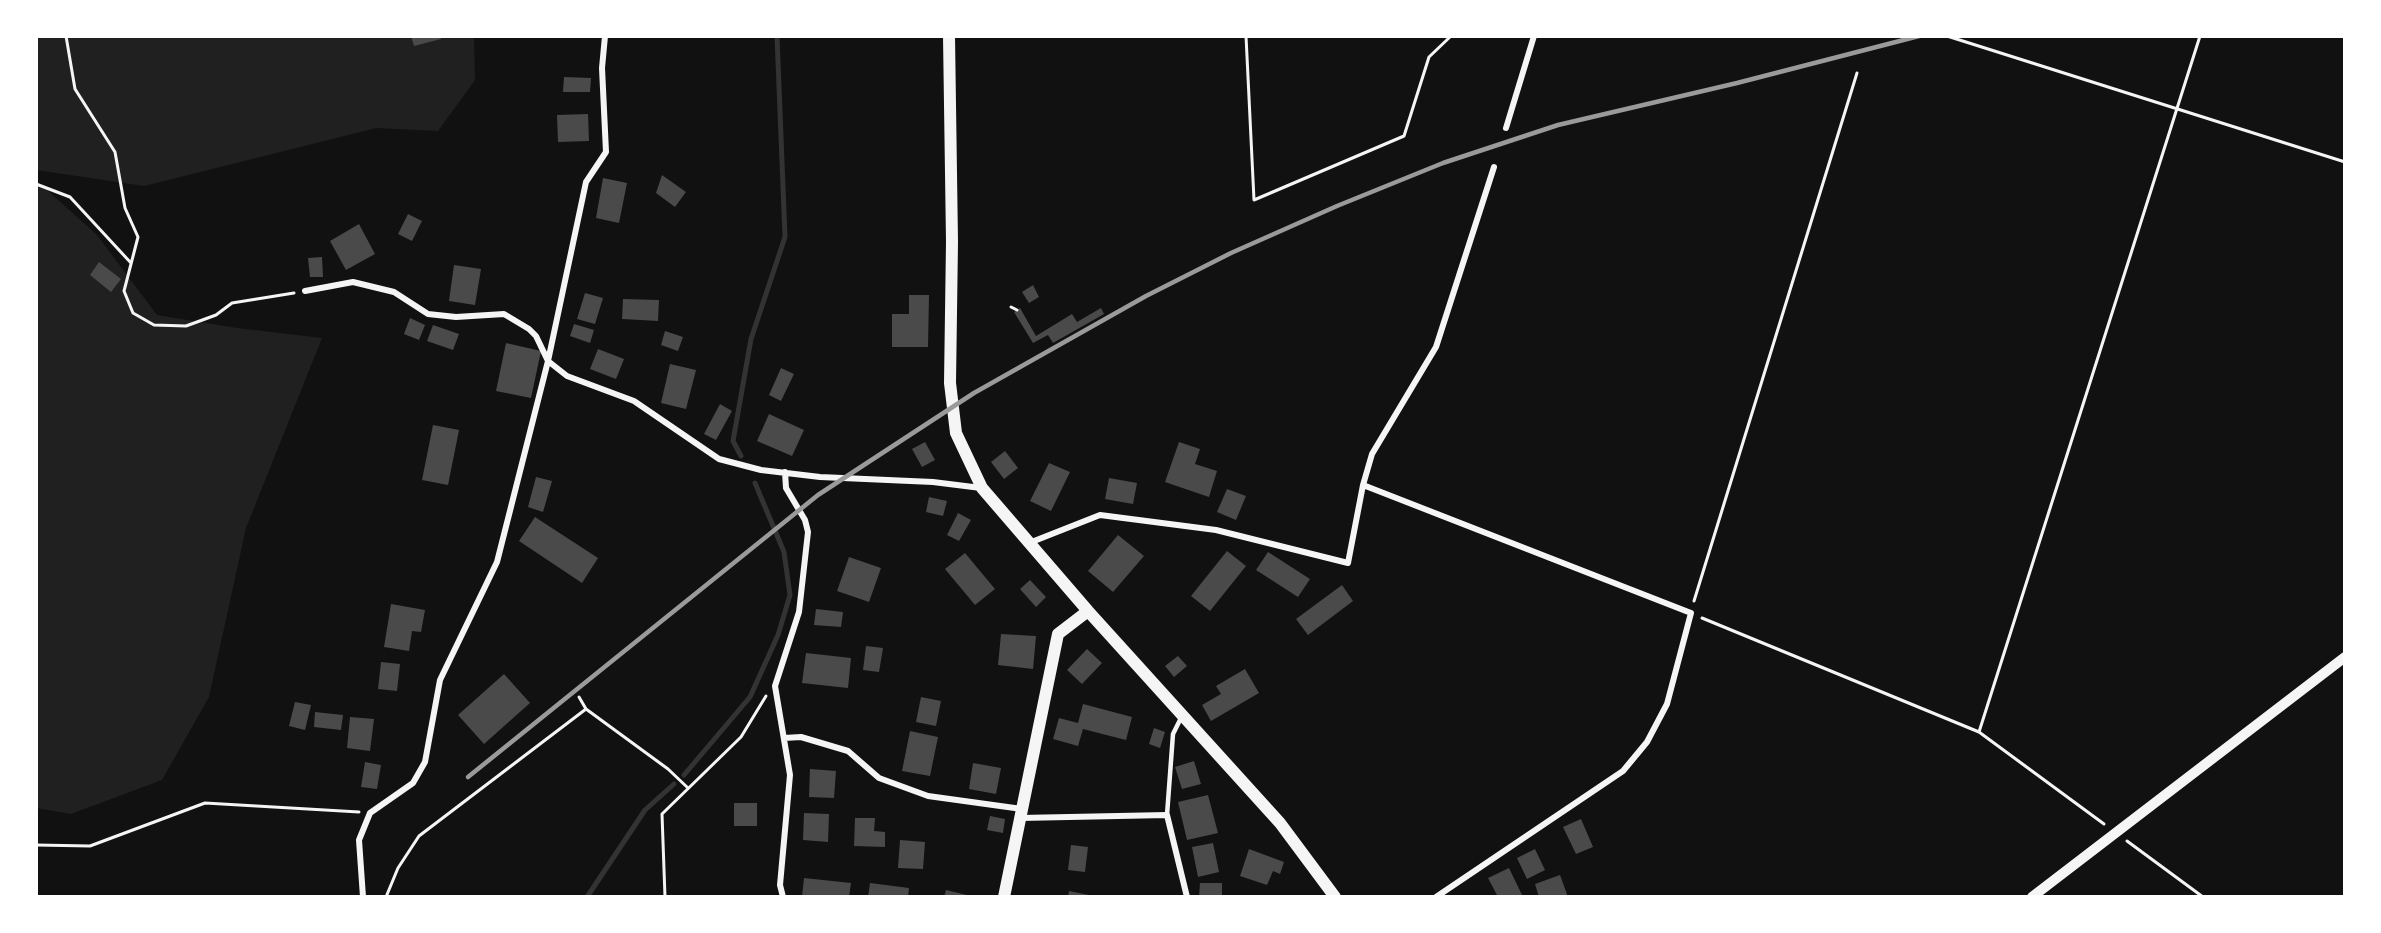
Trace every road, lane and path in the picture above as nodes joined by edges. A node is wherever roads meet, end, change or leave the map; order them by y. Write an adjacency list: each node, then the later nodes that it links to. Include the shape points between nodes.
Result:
1 (66, 36): 15 (path, via 75,89 115,152 125,208 138,237)
2 (605, 36): 19 (street, via 602,68 606,152 586,182)
3 (949, 36): 22 (main road, via 950,383 956,433)
4 (1246, 36): 5 (path, via 1254,200 1404,136 1429,57)
5 (1451, 36)
6 (1534, 36): 11 (street)
7 (1947, 36): 10 (path)
8 (2200, 36): 10 (path)
9 (1857, 73): 25 (path)
10 (2175, 108): 12 (path); 31 (path)
11 (1506, 129)
12 (2345, 162)
13 (1494, 167): 21 (street, via 1436,347 1372,454)
14 (36, 184): 15 (path, via 70,197)
15 (131, 263): 16 (path, via 124,291 133,313 154,325 186,326 216,315 232,303)
16 (305, 291): 19 (street, via 353,282 394,292 428,314 504,314 536,336)
17 (1011, 307): 18 (path)
18 (1017, 310)
19 (548, 361): 20 (street, via 567,376 634,401 719,459); 34 (street, via 496,562 440,680 425,762 413,783)
20 (785, 472): 22 (street); 27 (street, via 786,488 808,532 799,612)
21 (1363, 485): 23 (street, via 1348,563 1216,530 1100,514); 25 (street)
22 (982, 488): 23 (main road)
23 (1028, 544): 24 (main road)
24 (1088, 611): 30 (main road); 35 (main road, via 1058,634)
25 (1690, 613): 31 (path); 46 (street, via 1667,704 1647,742 1623,771)
26 (2345, 657): 37 (street)
27 (775, 686): 32 (street); 33 (path, via 741,737)
28 (579, 697): 29 (path)
29 (586, 709): 33 (path); 40 (path, via 419,836 398,868)
30 (1182, 716): 36 (lane, via 1173,734); 45 (main road, via 1280,822)
31 (1979, 732): 37 (path)
32 (784, 738): 35 (street, via 801,737 848,751 879,778 928,796); 42 (street, via 790,775 780,885)
33 (688, 788): 41 (path, via 662,814)
34 (370, 813): 38 (path, via 205,803 90,846); 39 (street, via 359,840)
35 (1021, 814): 36 (street); 43 (main road)
36 (1167, 815): 44 (street)
37 (2115, 832): 47 (street); 48 (path)
38 (36, 845)
39 (363, 897)
40 (386, 897)
41 (665, 897)
42 (783, 897)
43 (1004, 897)
44 (1187, 897)
45 (1335, 897)
46 (1437, 897)
47 (2032, 897)
48 (2203, 897)

